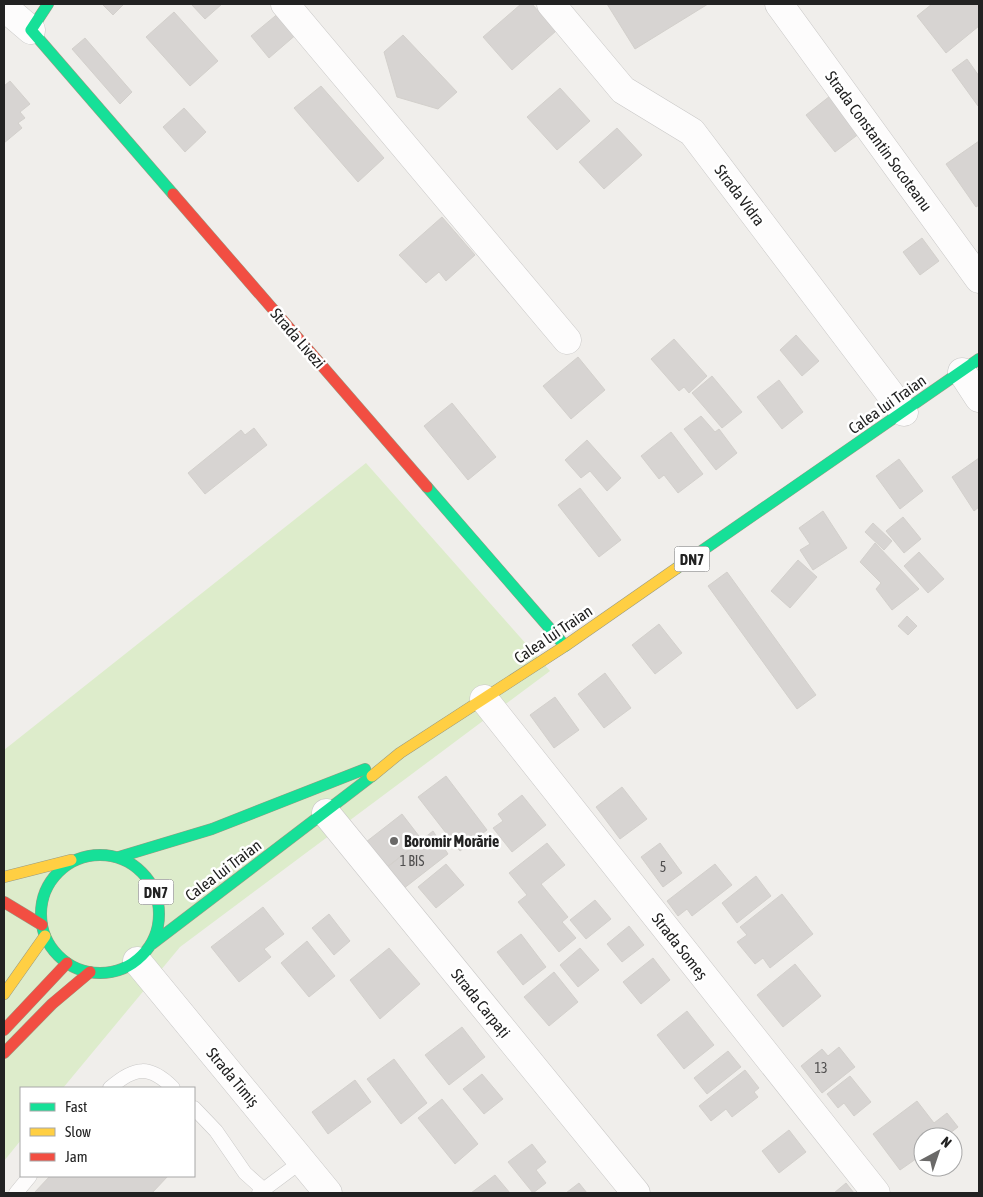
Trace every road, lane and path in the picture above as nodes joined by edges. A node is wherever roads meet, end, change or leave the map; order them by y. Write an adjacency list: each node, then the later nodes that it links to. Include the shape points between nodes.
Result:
1 (48, 4): 6 (main road)
2 (285, 4): 8 (street)
3 (550, 4): 11 (street, Strada Vidra, via 623,90 692,132)
4 (779, 4): 7 (street, Strada Constantin Socoteanu)
5 (4, 7): 6 (street, Strada Livezi)
6 (31, 30): 12 (main road, Strada Livezi)
7 (979, 279)
8 (567, 340)
9 (970, 365): 10 (street); 11 (main road, Calea lui Traian / DN7)
10 (979, 398)
11 (904, 412): 12 (main road, Calea lui Traian / DN7)
12 (565, 646): 13 (main road, Calea lui Traian / DN7)
13 (484, 699): 14 (main road, Calea lui Traian / DN7); 36 (street, Strada Someș)
14 (400, 753): 15 (main road, Calea lui Traian / DN7); 16 (main road, DN7, via 253,815)
15 (326, 813): 21 (main road, Calea lui Traian / DN7); 35 (street, Strada Carpați)
16 (119, 857): 17 (main road, DN7, via 99,854); 21 (main road, DN7, via 148,877 156,893 160,910 158,927)
17 (80, 858): 18 (main road, DN7); 20 (main road, DN7, via 53,877 45,892 41,908)
18 (4, 877)
19 (4, 902): 20 (main road)
20 (43, 931): 22 (main road, DN7, via 54,951); 24 (main road)
21 (144, 952): 23 (main road, DN7, via 123,969 107,973); 30 (street, Strada Timiș)
22 (67, 963): 23 (main road, DN7); 25 (main road)
23 (90, 972): 26 (main road, via 46,1009)
24 (4, 994)
25 (4, 1030)
26 (4, 1053)
27 (112, 1087): 28 (lane, via 136,1071 152,1071)
28 (172, 1087)
29 (195, 1109): 32 (lane, via 216,1131)
30 (302, 1161): 32 (lane); 34 (street, Strada Timiș)
31 (29, 1177): 33 (lane)
32 (261, 1191)
33 (16, 1193)
34 (328, 1193)
35 (636, 1193)
36 (876, 1193)

